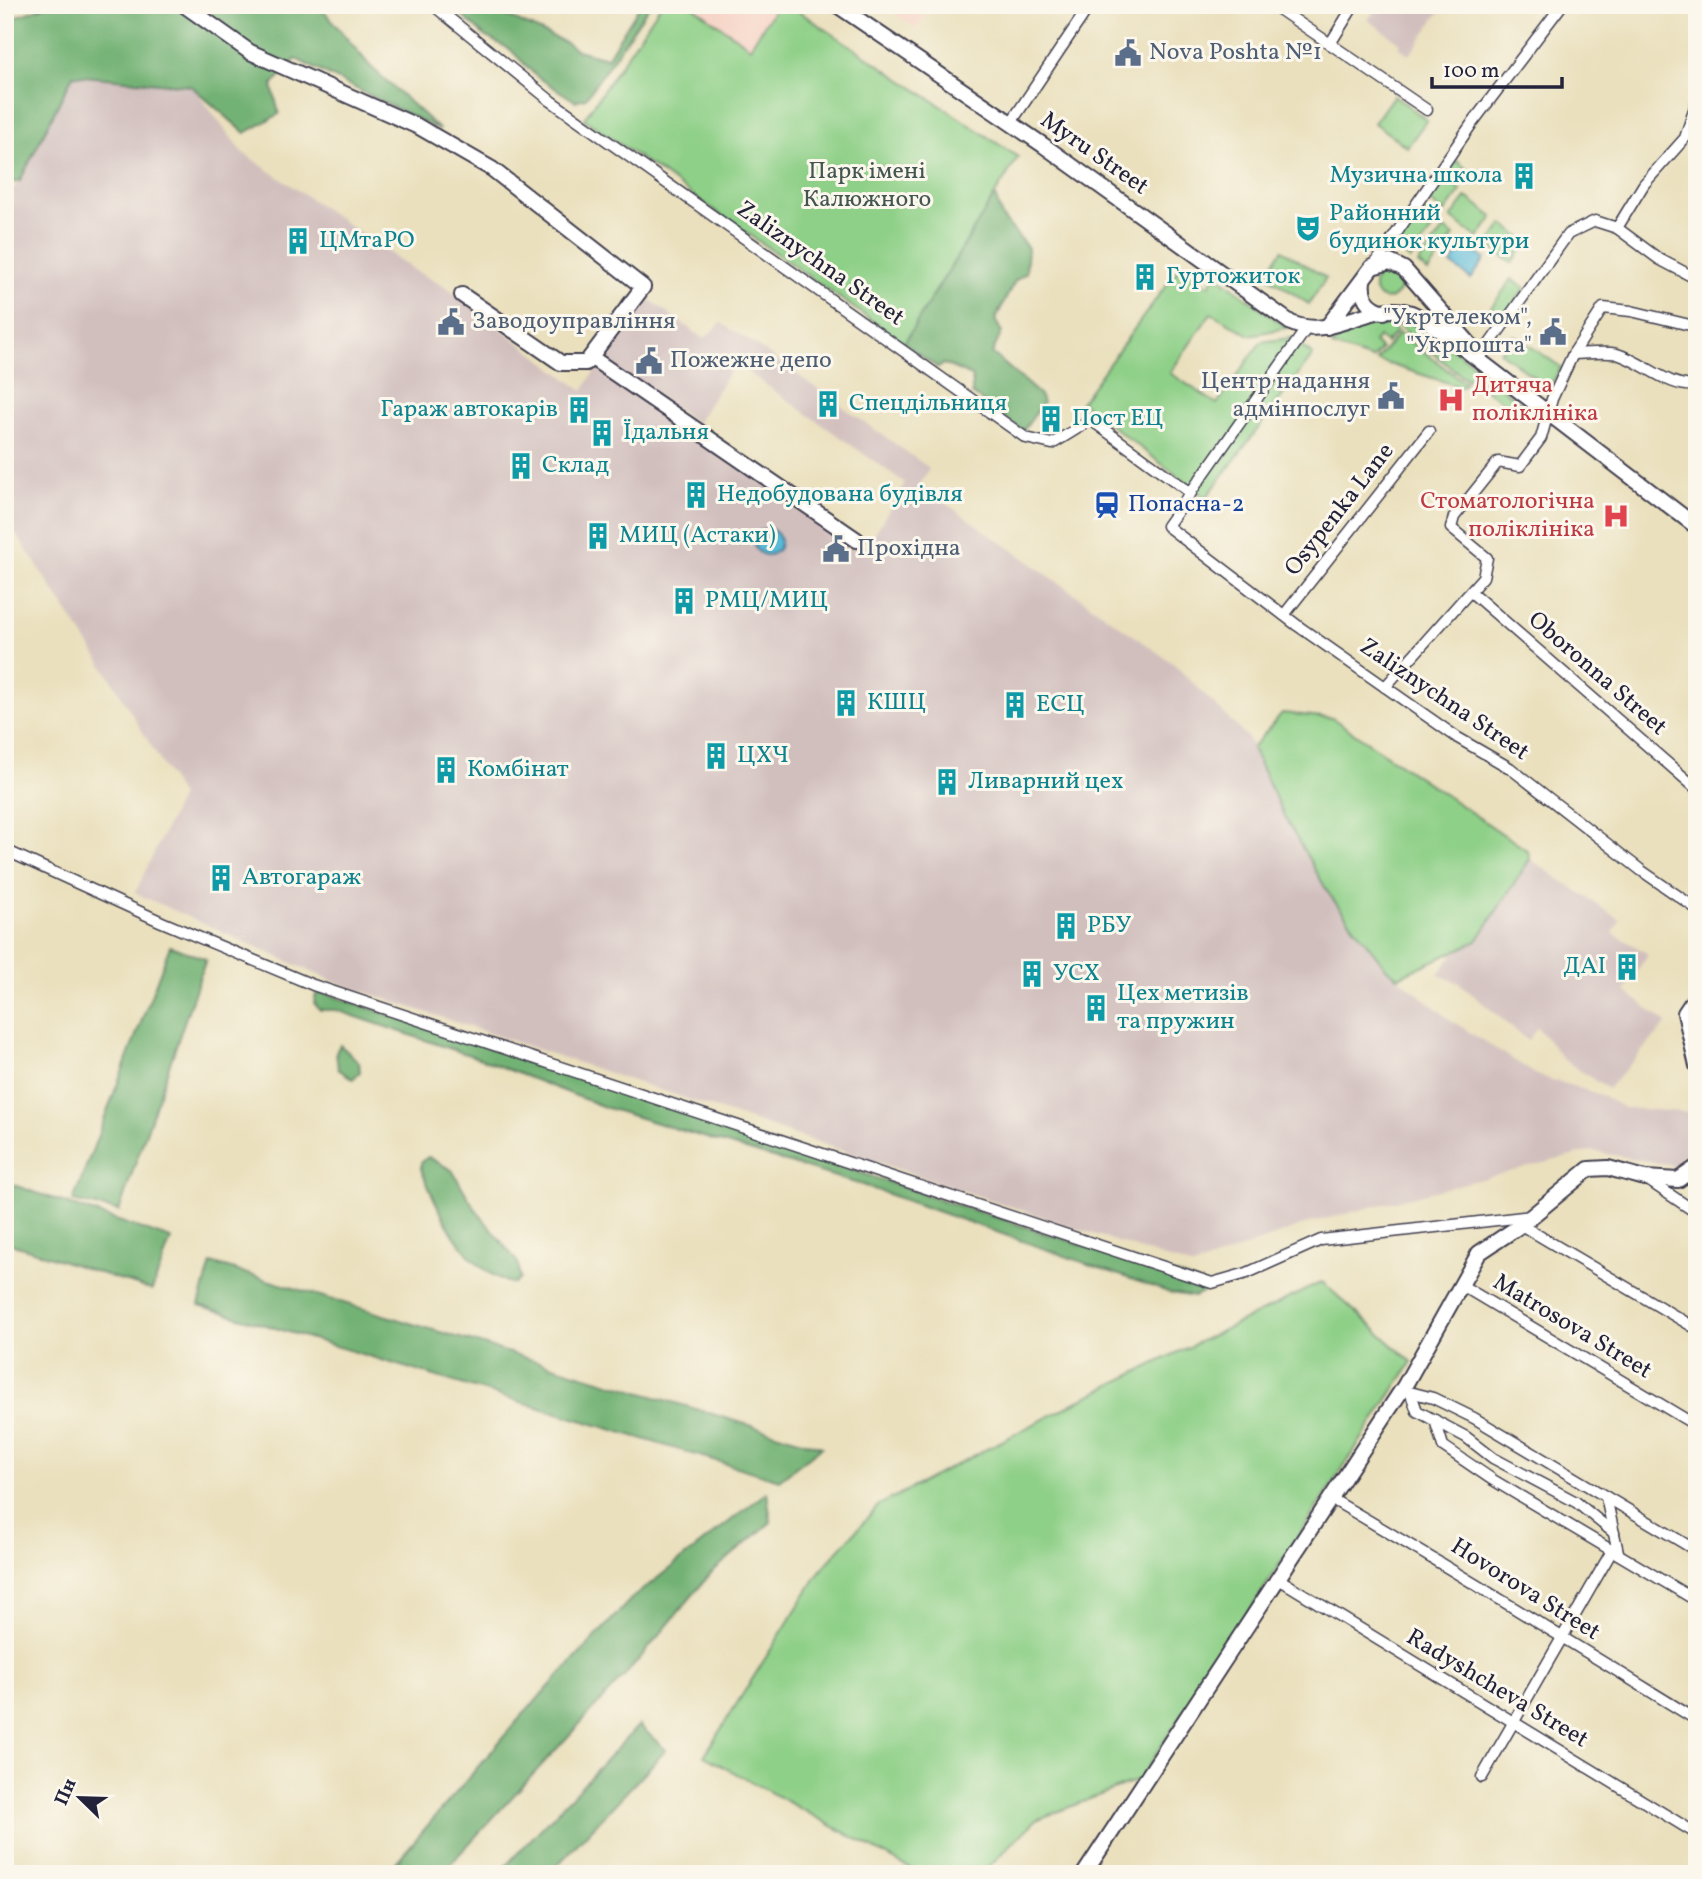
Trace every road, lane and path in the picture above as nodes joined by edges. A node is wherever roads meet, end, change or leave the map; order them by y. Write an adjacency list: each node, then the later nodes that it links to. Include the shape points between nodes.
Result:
1 (184, 5): 27 (street, via 250,52 419,127 492,169 643,287)
2 (433, 5): 32 (street, Zaliznychna Street, via 551,101 1026,438 1052,444 1091,420)
3 (837, 5): 11 (street, Myru Street)
4 (1090, 5): 11 (street)
5 (1273, 5): 8 (street)
6 (1354, 5): 8 (street)
7 (1562, 5): 15 (street, via 1467,131)
8 (1330, 44): 10 (street)
9 (1697, 101): 13 (street)
10 (1427, 110)
11 (1010, 124): 25 (street, Myru Street, via 1291,323)
12 (1697, 137): 13 (street)
13 (1685, 138): 14 (street, via 1644,184)
14 (1616, 228): 19 (street, via 1658,259); 28 (street, via 1595,220 1569,234)
15 (1385, 251): 16 (street); 17 (street)
16 (1394, 263): 17 (street); 18 (street)
17 (1372, 267): 20 (street)
18 (1411, 279): 22 (street, via 1409,300); 28 (street)
19 (1697, 279)
20 (1363, 280): 22 (street, via 1367,302); 24 (street)
21 (462, 295): 27 (street, via 561,363 586,363)
22 (1390, 311): 24 (street); 28 (street, via 1409,312)
23 (1697, 323): 26 (street, via 1603,308)
24 (1326, 328): 25 (street)
25 (1307, 329): 32 (street)
26 (1573, 354): 29 (street, via 1615,354 1682,387); 30 (street)
27 (592, 358): 34 (street)
28 (1482, 360): 30 (street)
29 (1697, 385)
30 (1547, 413): 33 (street); 35 (street, via 1541,438 1520,466 1498,462 1454,517 1451,528 1487,558 1483,578)
31 (1429, 431): 36 (street, Osypenka Lane)
32 (1191, 493): 36 (street, Zaliznychna Street, via 1167,526)
33 (1697, 527)
34 (857, 540)
35 (1471, 592): 37 (street); 38 (street, Oboronna Street)
36 (1284, 615): 37 (street, Zaliznychna Street)
37 (1385, 687): 40 (street, Zaliznychna Street, via 1510,768)
38 (1697, 789)
39 (5, 850): 48 (street, via 313,985 1212,1283 1247,1273 1321,1240)
40 (1697, 909)
41 (1697, 995): 42 (street, via 1685,1013)
42 (1697, 1066)
43 (1697, 1167): 45 (street)
44 (1645, 1178): 45 (street); 46 (street); 48 (street, via 1608,1168 1589,1169)
45 (1681, 1178): 46 (street, via 1678,1191)
46 (1683, 1203): 47 (street)
47 (1697, 1213)
48 (1533, 1216): 49 (street)
49 (1521, 1226): 50 (street, via 1479,1253); 51 (street)
50 (1461, 1285): 52 (street); 54 (street, Matrosova Street)
51 (1697, 1329)
52 (1406, 1392): 53 (street, via 1417,1411); 55 (street, via 1433,1398 1474,1418); 56 (street)
53 (1435, 1420): 57 (street, via 1493,1458 1576,1502); 58 (street, via 1443,1446)
54 (1697, 1426)
55 (1606, 1497): 57 (street); 59 (street)
56 (1330, 1498): 60 (street); 62 (street, Hovorova Street)
57 (1614, 1533): 58 (street)
58 (1615, 1550): 61 (street); 62 (street)
59 (1697, 1551)
60 (1277, 1578): 64 (street, Radyshcheva Street); 67 (street)
61 (1697, 1601)
62 (1564, 1638): 63 (street, Hovorova Street); 64 (street)
63 (1697, 1720)
64 (1515, 1724): 65 (street); 66 (street, Radyshcheva Street)
65 (1482, 1777)
66 (1697, 1834)
67 (1084, 1874)

